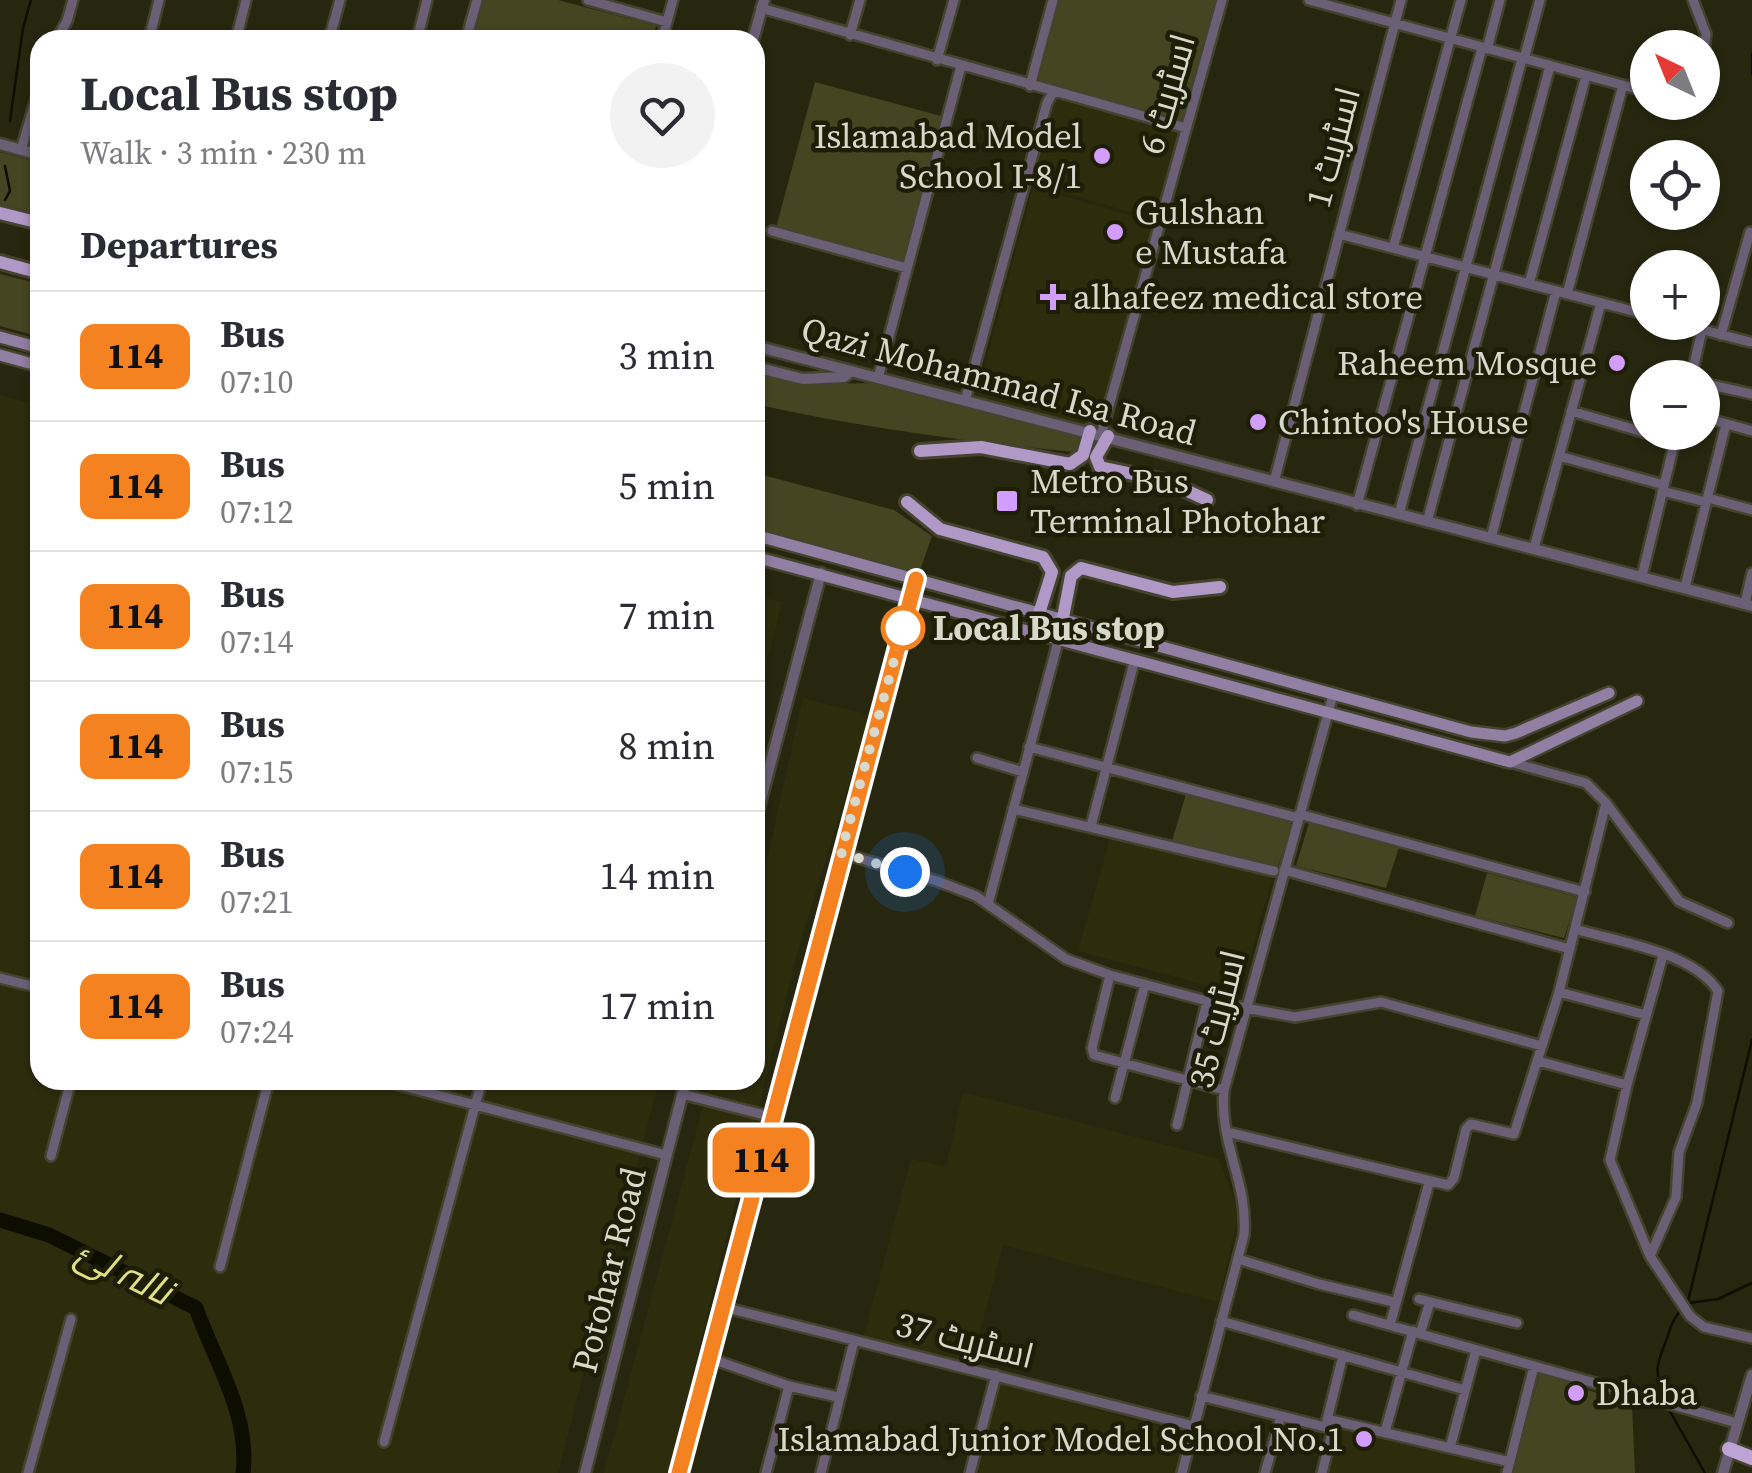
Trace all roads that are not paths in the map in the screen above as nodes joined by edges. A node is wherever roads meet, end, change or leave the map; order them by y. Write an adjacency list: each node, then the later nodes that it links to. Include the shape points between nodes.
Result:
1 (72, 0): 22 (street)
2 (159, 0): 23 (street)
3 (246, 0): 24 (street)
4 (340, 0): 25 (street)
5 (427, 0): 26 (street)
6 (477, 0): 27 (street)
7 (588, 0): 20 (street)
8 (674, 0): 20 (street)
9 (860, 0): 31 (street)
10 (954, 0): 35 (street)
11 (1053, 0): 39 (street)
12 (1222, 0): 44 (street, اسٹریٹ 6)
13 (1309, 0): 21 (street)
14 (1401, 0): 21 (street, اسٹریٹ 1)
15 (1462, 0): 32 (street)
16 (1500, 0): 33 (street)
17 (1540, 0): 34 (street)
18 (1693, 0): 30 (street)
19 (762, 4): 29 (street); 31 (street)
20 (667, 22): 28 (street)
21 (1394, 24): 32 (street); 52 (street, اسٹریٹ 1)
22 (62, 30)
23 (152, 30)
24 (238, 30)
25 (332, 30)
26 (419, 30)
27 (469, 30)
28 (665, 30)
29 (756, 30)
30 (1704, 30)
31 (850, 34): 35 (street)
32 (1450, 40): 33 (street); 53 (street)
33 (1485, 48): 34 (street); 54 (street)
34 (1523, 59): 37 (street); 56 (street)
35 (937, 60): 36 (street)
36 (961, 66): 39 (street); 57 (street)
37 (1550, 66): 38 (street); 59 (street)
38 (1586, 76): 40 (street); 60 (street)
39 (1030, 86): 42 (street)
40 (1623, 86): 41 (street); 62 (street)
41 (1630, 88)
42 (1054, 92): 44 (street); 77 (street)
43 (30, 122): 46 (street)
44 (1186, 128): 83 (street, اسٹریٹ 6)
45 (0, 144): 46 (street)
46 (22, 150): 47 (street)
47 (30, 152)
48 (0, 212): 49 (main road)
49 (30, 220)
50 (772, 231): 57 (street)
51 (1750, 232): 65 (street)
52 (1339, 234): 53 (street); 87 (street, اسٹریٹ 1)
53 (1393, 248): 54 (street)
54 (1424, 256): 56 (street); 92 (street)
55 (0, 262): 58 (main road)
56 (1466, 267): 59 (street); 94 (street)
57 (907, 268): 74 (street)
58 (30, 270)
59 (1494, 275): 60 (street); 95 (street)
60 (1529, 284): 61 (street)
61 (1556, 291): 62 (street); 97 (street)
62 (1567, 294): 63 (street)
63 (1601, 303): 64 (street); 78 (street)
64 (1630, 311)
65 (1722, 334): 67 (street)
66 (0, 338): 68 (main road)
67 (1750, 342)
68 (30, 346)
69 (765, 349): 73 (street, Qazi Mohammad Isa Road)
70 (0, 355): 71 (main road)
71 (30, 363)
72 (765, 370): 73 (street, via 803,379 844,378)
73 (850, 371): 74 (street, Qazi Mohammad Isa Road)
74 (878, 378): 77 (street, Qazi Mohammad Isa Road)
75 (1720, 388): 76 (street)
76 (1752, 394)
77 (966, 401): 83 (street, Qazi Mohammad Isa Road)
78 (1571, 410): 81 (street); 86 (street)
79 (1720, 422): 80 (street)
80 (1726, 424): 82 (street); 90 (street)
81 (1630, 425)
82 (1752, 431)
83 (1100, 434): 85 (main road, via 1070,464 981,447); 87 (street, Qazi Mohammad Isa Road); 89 (main road, via 1100,467 1166,481)
84 (1672, 450): 88 (street)
85 (920, 451)
86 (1559, 456): 88 (street); 98 (street)
87 (1274, 482): 92 (street, Qazi Mohammad Isa Road)
88 (1664, 488): 90 (street); 102 (street)
89 (1207, 500)
90 (1707, 500): 93 (street); 105 (street)
91 (907, 502): 108 (main road, via 940,528 1043,557 1052,572)
92 (1357, 505): 94 (street, Qazi Mohammad Isa Road)
93 (1752, 510)
94 (1399, 514): 95 (street, Qazi Mohammad Isa Road)
95 (1427, 522): 97 (street, Qazi Mohammad Isa Road)
96 (765, 537): 103 (main road)
97 (1491, 538): 98 (street, Qazi Mohammad Isa Road)
98 (1534, 548): 102 (street, Qazi Mohammad Isa Road)
99 (765, 559): 100 (main road)
100 (821, 573): 106 (main road); 126 (street)
101 (1752, 573): 107 (street)
102 (1642, 576): 105 (street, Qazi Mohammad Isa Road)
103 (916, 579): 106 (street); 108 (main road)
104 (1220, 587): 109 (main road, via 1173,592 1082,568 1071,576)
105 (1685, 587): 107 (street, Qazi Mohammad Isa Road)
106 (910, 600): 110 (main road); 131 (street)
107 (1748, 605)
108 (1038, 613): 109 (main road); 110 (main road)
109 (1061, 619): 111 (main road); 113 (main road)
110 (1033, 633): 111 (main road)
111 (1058, 638): 112 (main road); 120 (street)
112 (1135, 660): 114 (main road); 124 (street)
113 (1232, 665): 114 (main road); 116 (main road)
114 (1227, 684): 118 (main road)
115 (1609, 693): 119 (main road)
116 (1333, 695): 118 (street, اسٹریٹ 35); 119 (main road)
117 (1637, 700): 121 (main road)
118 (1326, 712): 123 (main road); 129 (street, اسٹریٹ 35)
119 (1505, 736): 121 (main road)
120 (1029, 747): 124 (street); 125 (street)
121 (1528, 753): 123 (main road)
122 (977, 758): 125 (street)
123 (1510, 762): 127 (street, via 1586,783)
124 (1107, 766): 129 (street); 130 (street)
125 (1023, 772): 128 (street)
126 (765, 784)
127 (1606, 804): 133 (street); 135 (street, via 1679,901)
128 (1013, 809): 130 (street); 134 (street)
129 (1299, 816): 132 (street, اسٹریٹ 35); 133 (street)
130 (1091, 826): 132 (street)
131 (841, 853): 134 (street, via 937,881); 161 (street)
132 (1279, 870): 137 (street); 145 (street, اسٹریٹ 35)
133 (1585, 892): 136 (street)
134 (988, 904): 139 (street, via 1066,959)
135 (1728, 922)
136 (1575, 929): 137 (street); 138 (street)
137 (1570, 950): 143 (street)
138 (1663, 955): 146 (street); 167 (street, via 1700,969 1718,991 1679,1152 1676,1198)
139 (1110, 975): 141 (street); 149 (street, via 1092,1052)
140 (0, 978): 142 (street)
141 (1144, 984): 144 (street); 149 (street)
142 (30, 986)
143 (1559, 992): 146 (street); 147 (street)
144 (1206, 1002): 145 (street); 150 (street)
145 (1246, 1010): 147 (street, via 1295,1018 1380,1002); 157 (street, اسٹریٹ 35)
146 (1646, 1015): 151 (street)
147 (1542, 1046): 148 (street)
148 (1538, 1060): 151 (street); 166 (street, via 1514,1134 1470,1124 1452,1182)
149 (1125, 1063): 150 (street); 159 (street)
150 (1187, 1078): 157 (street); 162 (street)
151 (1627, 1085): 167 (street, via 1610,1160)
152 (69, 1090): 165 (street)
153 (266, 1090): 169 (street)
154 (418, 1090): 160 (street)
155 (479, 1090): 160 (street)
156 (683, 1090): 158 (street, Potohar Road)
157 (1224, 1090): 163 (street, اسٹریٹ 35, via 1221,1120)
158 (682, 1094): 161 (street); 164 (street, Potohar Road)
159 (1115, 1098)
160 (475, 1105): 164 (street); 198 (street)
161 (772, 1116): 173 (street)
162 (1177, 1125)
163 (1227, 1132): 166 (street); 168 (street, اسٹریٹ 35, via 1246,1208)
164 (666, 1155): 204 (street, Potohar Road)
165 (50, 1156)
166 (1429, 1182): 171 (street)
167 (1650, 1256): 180 (street, via 1690,1316 1704,1327)
168 (1238, 1259): 171 (street); 176 (street, اسٹریٹ 35)
169 (220, 1267)
170 (1419, 1299): 172 (street)
171 (1394, 1302): 178 (street)
172 (1430, 1302): 177 (street); 179 (street)
173 (722, 1307): 181 (street, اسٹریٹ 37); 184 (street)
174 (1353, 1315): 178 (street)
175 (71, 1319): 203 (street)
176 (1222, 1321): 183 (street); 191 (street, اسٹریٹ 35)
177 (1517, 1323)
178 (1390, 1325): 179 (street)
179 (1417, 1333): 182 (street); 186 (street)
180 (1752, 1338)
181 (854, 1341): 187 (street, اسٹریٹ 37); 192 (street)
182 (1476, 1350): 185 (street); 190 (street)
183 (1343, 1355): 186 (street); 194 (street)
184 (709, 1358): 189 (street); 205 (street)
185 (1534, 1366): 195 (street); 202 (street)
186 (1402, 1371): 190 (street); 197 (street)
187 (996, 1375): 196 (street, اسٹریٹ 37); 208 (street)
188 (1752, 1375): 195 (street)
189 (790, 1386): 192 (street); 206 (street)
190 (1465, 1390): 199 (street)
191 (1202, 1396): 193 (street); 196 (street, اسٹریٹ 35)
192 (838, 1397): 207 (street)
193 (1281, 1416): 194 (street); 210 (street)
194 (1326, 1423): 197 (street); 211 (street, via 1334,1430)
195 (1737, 1423): 200 (street)
196 (1194, 1426): 209 (street, اسٹریٹ 35)
197 (1385, 1432): 199 (street)
198 (384, 1442)
199 (1450, 1448): 202 (street)
200 (1730, 1449): 201 (highway); 213 (street)
201 (1752, 1458)
202 (1510, 1462): 212 (street)
203 (28, 1473)
204 (585, 1473)
205 (679, 1473)
206 (766, 1473)
207 (820, 1473)
208 (970, 1473)
209 (1182, 1473)
210 (1265, 1473)
211 (1322, 1473)
212 (1507, 1473)
213 (1723, 1473)

